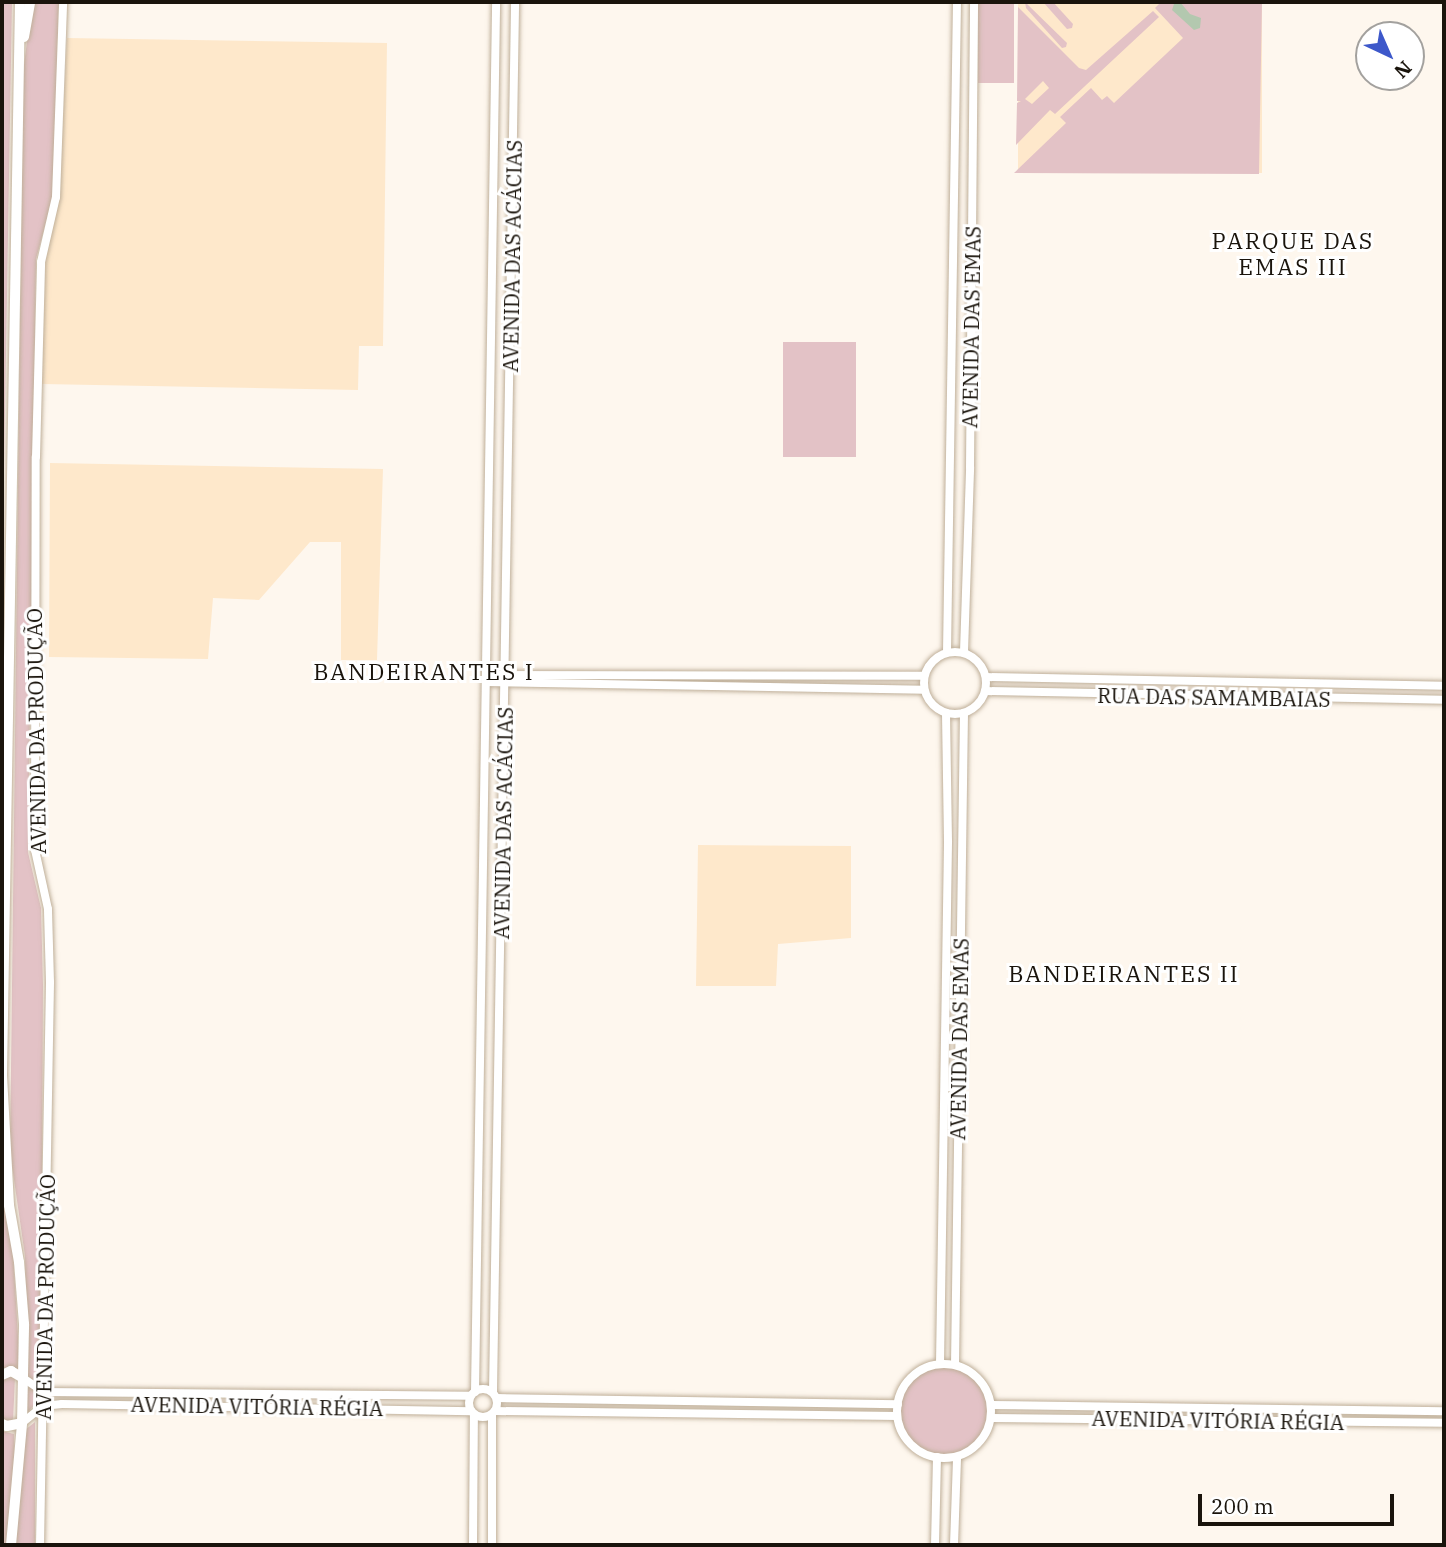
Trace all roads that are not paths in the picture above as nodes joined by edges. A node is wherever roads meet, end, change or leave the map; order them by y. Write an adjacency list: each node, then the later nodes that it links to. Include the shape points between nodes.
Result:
1 (20, 2): 8 (highway)
2 (30, 2): 8 (highway)
3 (62, 2): 26 (street, AVENIDA DA PRODUÇÃO, via 56,197 41,262 36,457 35,850 48,909 50,982)
4 (496, 2): 13 (street, AVENIDA DAS ACÁCIAS)
5 (515, 2): 14 (street, AVENIDA DAS ACÁCIAS)
6 (957, 2): 9 (street, AVENIDA DAS EMAS)
7 (974, 2): 10 (street, AVENIDA DAS EMAS)
8 (19, 74): 21 (highway)
9 (947, 652): 10 (street); 11 (street, via 934,658)
10 (964, 652): 12 (street, via 978,662)
11 (924, 677): 14 (street); 16 (street)
12 (986, 677): 15 (street, RUA DAS SAMAMBAIAS); 17 (street)
13 (486, 679): 14 (street); 27 (street, AVENIDA DAS ACÁCIAS)
14 (506, 679): 16 (street); 28 (street, AVENIDA DAS ACÁCIAS)
15 (1444, 686)
16 (924, 690): 19 (street, via 930,702)
17 (985, 691): 18 (street, RUA DAS SAMAMBAIAS); 20 (street)
18 (1444, 700)
19 (946, 713): 20 (street); 22 (street, AVENIDA DAS EMAS)
20 (964, 713): 23 (street, AVENIDA DAS EMAS)
21 (2, 1136): 25 (highway, via 19,1262)
22 (940, 1364): 23 (street); 29 (street, via 917,1373 901,1392)
23 (955, 1365): 30 (street, via 979,1380)
24 (2, 1375): 25 (highway, via 11,1371)
25 (23, 1378): 26 (street); 37 (highway)
26 (44, 1392): 27 (street, AVENIDA VITÓRIA RÉGIA); 31 (street, AVENIDA DA PRODUÇÃO)
27 (472, 1394): 28 (street, via 485,1389); 33 (street)
28 (495, 1395): 29 (street); 34 (street)
29 (898, 1404): 35 (street)
30 (991, 1405): 32 (street, AVENIDA VITÓRIA RÉGIA); 36 (street)
31 (43, 1406): 33 (street, AVENIDA VITÓRIA RÉGIA); 37 (street); 43 (street, AVENIDA DA PRODUÇÃO)
32 (1444, 1411)
33 (472, 1413): 34 (street, via 486,1418); 44 (street)
34 (494, 1413): 35 (street); 45 (street)
35 (897, 1416): 40 (street, via 907,1441)
36 (991, 1418): 38 (street, AVENIDA VITÓRIA RÉGIA); 41 (street, via 980,1442)
37 (22, 1423): 39 (highway); 42 (highway)
38 (1444, 1423)
39 (2, 1424)
40 (937, 1457): 41 (street); 46 (street)
41 (957, 1457): 47 (street)
42 (11, 1545)
43 (40, 1545)
44 (473, 1545)
45 (492, 1545)
46 (935, 1545)
47 (954, 1545)

